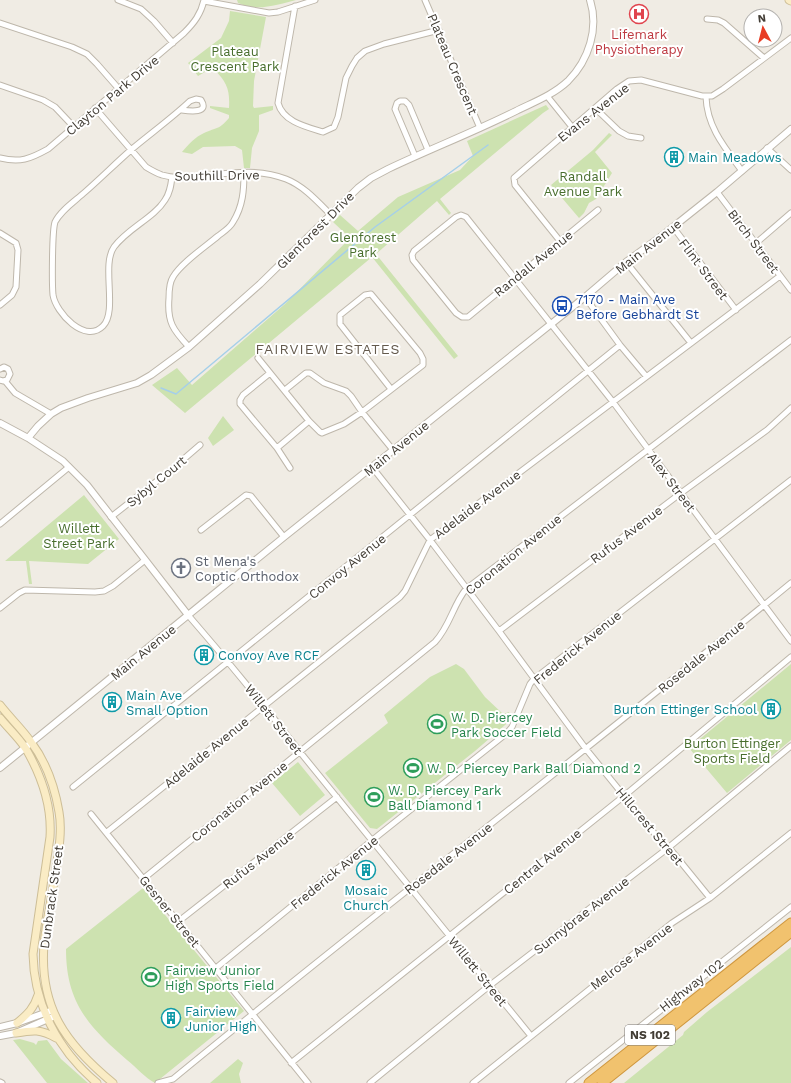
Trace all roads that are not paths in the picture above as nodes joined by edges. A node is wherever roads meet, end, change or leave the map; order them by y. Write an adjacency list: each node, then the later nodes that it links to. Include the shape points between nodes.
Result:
1 (118, 0): 11 (street, via 141,9)
2 (315, 0): 6 (street)
3 (425, 0): 9 (street, Plateau Crescent)
4 (590, 0): 15 (street, Glenforest Drive, via 594,16 593,34 585,58 569,80)
5 (204, 1): 6 (street, via 269,13); 11 (street, Clayton Park Drive, via 195,22)
6 (295, 6): 9 (street, via 278,103 289,118 323,132 334,127 346,78 357,58 365,51 384,44)
7 (707, 19): 12 (street, via 724,23)
8 (0, 23): 14 (street, via 87,54)
9 (438, 30): 22 (street, Plateau Crescent)
10 (791, 38): 12 (street)
11 (173, 43): 14 (street, Clayton Park Drive)
12 (764, 58): 16 (street, via 723,89)
13 (0, 85): 20 (street, via 43,100 55,107)
14 (118, 88): 17 (street, Clayton Park Drive)
15 (547, 96): 21 (street); 22 (street, Glenforest Drive)
16 (706, 97): 18 (street, Evans Avenue, via 635,80 624,84); 31 (street, via 715,134)
17 (95, 108): 20 (street, Clayton Park Drive); 26 (street, Southill Drive)
18 (595, 108): 21 (street, Evans Avenue); 24 (street, via 619,131 628,136)
19 (181, 110): 26 (street)
20 (73, 126): 29 (street, Clayton Park Drive, via 48,149 33,157 19,160)
21 (572, 127): 40 (street, Evans Avenue, via 514,178 515,185)
22 (480, 128): 27 (street, Glenforest Drive)
23 (791, 129): 25 (street, Main Avenue)
24 (641, 138)
25 (767, 148): 30 (street); 31 (street, Main Avenue)
26 (131, 150): 33 (street, Southill Drive, via 146,167); 33 (street, via 65,210 56,222 53,238 53,295 59,309 77,328 90,332 104,326 109,312 112,250 119,240 152,214 165,200)
27 (428, 150): 28 (street, Glenforest Drive); 28 (street, via 409,105 405,101 400,101 396,103 395,109)
28 (415, 156): 37 (street, Glenforest Drive, via 370,178)
29 (0, 158)
30 (791, 170)
31 (742, 171): 34 (street, Main Avenue)
32 (244, 172): 33 (street, Southill Drive); 37 (street, Southill Drive, via 287,179 300,186); 54 (street, via 242,203 233,223 179,268 169,286 170,320 174,330)
33 (172, 177)
34 (717, 192): 38 (street, Main Avenue); 41 (street, Birch Street)
35 (598, 210): 40 (street, Randall Avenue)
36 (791, 213): 41 (street)
37 (331, 215): 54 (street, Glenforest Drive, via 260,284)
38 (673, 227): 42 (street, Main Avenue); 48 (street, Flint Street)
39 (0, 233): 47 (street, via 16,243 18,250 16,287 12,296)
40 (560, 241): 44 (street, Randall Avenue)
41 (755, 244): 43 (street, Birch Street)
42 (626, 262): 46 (street, Main Avenue); 52 (street)
43 (780, 276): 45 (street, Birch Street); 48 (street, Adelaide Avenue)
44 (515, 278): 49 (street, Randall Avenue); 49 (street, Alex Street, via 466,217 461,215 414,251 413,260 456,313); 50 (street, Alex Street)
45 (791, 290)
46 (586, 297): 50 (street, Main Avenue); 53 (street)
47 (0, 305)
48 (736, 310): 52 (street, Adelaide Avenue)
49 (468, 317)
50 (552, 324): 57 (street, Alex Street); 73 (street, Main Avenue)
51 (791, 340): 72 (street, Coronation Avenue)
52 (691, 342): 59 (street, Adelaide Avenue)
53 (620, 344): 57 (street, Convoy Avenue); 59 (street)
54 (189, 347): 66 (street, Glenforest Drive, via 151,376 137,383 88,398)
55 (258, 358): 58 (street)
56 (0, 369): 60 (street, via 6,368 10,372 10,376)
57 (587, 370): 63 (street, Alex Street); 79 (street, Convoy Avenue)
58 (270, 373): 62 (street); 71 (street, via 243,395 240,404)
59 (646, 376): 63 (street, Adelaide Avenue)
60 (3, 380): 66 (street, via 15,392)
61 (391, 389): 61 (street, via 423,365 423,358 375,297 371,294 366,295 340,315 340,324); 65 (street)
62 (285, 390): 65 (street, via 306,373 310,373 324,383 352,396); 67 (street)
63 (613, 402): 72 (street, Alex Street); 85 (street, Adelaide Avenue)
64 (791, 408): 78 (street, Rufus Avenue, via 767,430)
65 (362, 412): 67 (street, via 344,424 322,433); 73 (street)
66 (51, 414): 69 (street, Glenforest Drive)
67 (309, 421): 71 (street)
68 (0, 423): 69 (street, Willett Street)
69 (28, 438): 74 (street, Willett Street)
70 (200, 446): 80 (street, Sybyl Court)
71 (277, 448): 76 (street)
72 (647, 449): 78 (street, Alex Street); 88 (street, Coronation Avenue)
73 (393, 450): 75 (street, Main Avenue)
74 (69, 467): 80 (street, Willett Street); 81 (street)
75 (372, 467): 79 (street, Hillcrest Street); 83 (street, Main Avenue)
76 (290, 468)
77 (791, 480): 84 (street, Frederick Avenue)
78 (681, 493): 84 (street, Alex Street); 92 (street, Rufus Avenue)
79 (410, 515): 85 (street, Hillcrest Street); 95 (street, Convoy Avenue)
80 (112, 517): 86 (street, Willett Street)
81 (0, 524)
82 (201, 530): 83 (street, via 246,494 251,496)
83 (284, 537): 91 (street, Main Avenue)
84 (715, 539): 89 (street, Alex Street); 96 (street, Frederick Avenue)
85 (430, 540): 88 (street, Hillcrest Street); 98 (street, Adelaide Avenue, via 400,597)
86 (145, 560): 90 (street, via 104,591 25,590); 91 (street, Willett Street)
87 (791, 583): 89 (street, Rosedale Avenue)
88 (466, 589): 92 (street, Hillcrest Street); 104 (street, Coronation Avenue, via 446,629 435,642)
89 (764, 605): 93 (street, Alex Street); 103 (street, Rosedale Avenue)
90 (0, 608)
91 (188, 616): 95 (street, Willett Street); 100 (street, Main Avenue)
92 (499, 631): 96 (street, Hillcrest Street)
93 (791, 641)
94 (791, 657): 107 (street, Central Avenue)
95 (228, 661): 98 (street, Willett Street); 106 (street, Convoy Avenue)
96 (534, 679): 103 (street, Hillcrest Street); 112 (street, Frederick Avenue, via 507,733)
97 (0, 705): 100 (main road, Dunbrack Street)
98 (264, 705): 104 (street, Willett Street); 110 (street, Adelaide Avenue)
99 (0, 718): 102 (main road, Dunbrack Street)
100 (32, 742): 102 (street, Main Avenue); 127 (main road, Dunbrack Street, via 48,772 60,814 60,833 44,943 43,970)
101 (791, 746): 113 (street, Sunnybrae Avenue)
102 (25, 748): 105 (street, Main Avenue); 126 (main road, Dunbrack Street, via 44,790 51,827 34,946 33,969)
103 (586, 749): 107 (street, Hillcrest Street); 115 (street, Rosedale Avenue)
104 (300, 752): 108 (street, Willett Street); 114 (street, Coronation Avenue)
105 (0, 768)
106 (73, 787)
107 (624, 796): 113 (street, Hillcrest Street); 122 (street, Central Avenue)
108 (337, 797): 112 (street, Willett Street); 119 (street, Rufus Avenue)
109 (92, 814): 110 (street, Gesner Street)
110 (107, 832): 114 (street, Gesner Street)
111 (791, 833): 116 (street, Melrose Avenue)
112 (373, 840): 115 (street, Willett Street); 123 (street, Frederick Avenue)
113 (668, 848): 116 (street, Hillcrest Street); 124 (street, Sunnybrae Avenue)
114 (143, 879): 119 (street, Gesner Street)
115 (410, 888): 122 (street, Willett Street); 128 (street, Rosedale Avenue)
116 (710, 898): 134 (street, Melrose Avenue, via 672,923)
117 (791, 907): 143 (street)
118 (791, 916): 125 (highway, via 740,958)
119 (179, 921): 123 (street, Gesner Street)
120 (791, 923): 125 (highway, Highway 102 / NS 102)
121 (791, 933): 145 (highway, Highway 102 / NS 102)
122 (449, 936): 124 (street, Willett Street); 136 (street, Central Avenue)
123 (216, 968): 128 (street, Gesner Street)
124 (489, 986): 134 (street, Willett Street); 141 (street, Sunnybrae Avenue)
125 (710, 987): 144 (highway, Highway 102 / NS 102)
126 (38, 994): 129 (main road, Dunbrack Street); 130 (main road, via 29,1014)
127 (54, 1013): 129 (street); 138 (main road, Dunbrack Street, via 82,1056)
128 (252, 1015): 136 (street, Gesner Street); 139 (street, Rosedale Avenue, via 173,1079)
129 (46, 1016): 130 (street); 132 (street); 135 (main road, Dunbrack Street)
130 (17, 1023): 131 (street)
131 (0, 1027)
132 (16, 1033): 133 (street); 135 (main road, via 37,1030)
133 (0, 1036)
134 (531, 1036): 142 (street, Melrose Avenue)
135 (57, 1038): 137 (main road, Dunbrack Street)
136 (292, 1063): 140 (street, Gesner Street)
137 (97, 1083)
138 (113, 1083)
139 (158, 1083)
140 (308, 1083)
141 (370, 1083)
142 (473, 1083)
143 (569, 1083)
144 (589, 1083)
145 (602, 1083)

